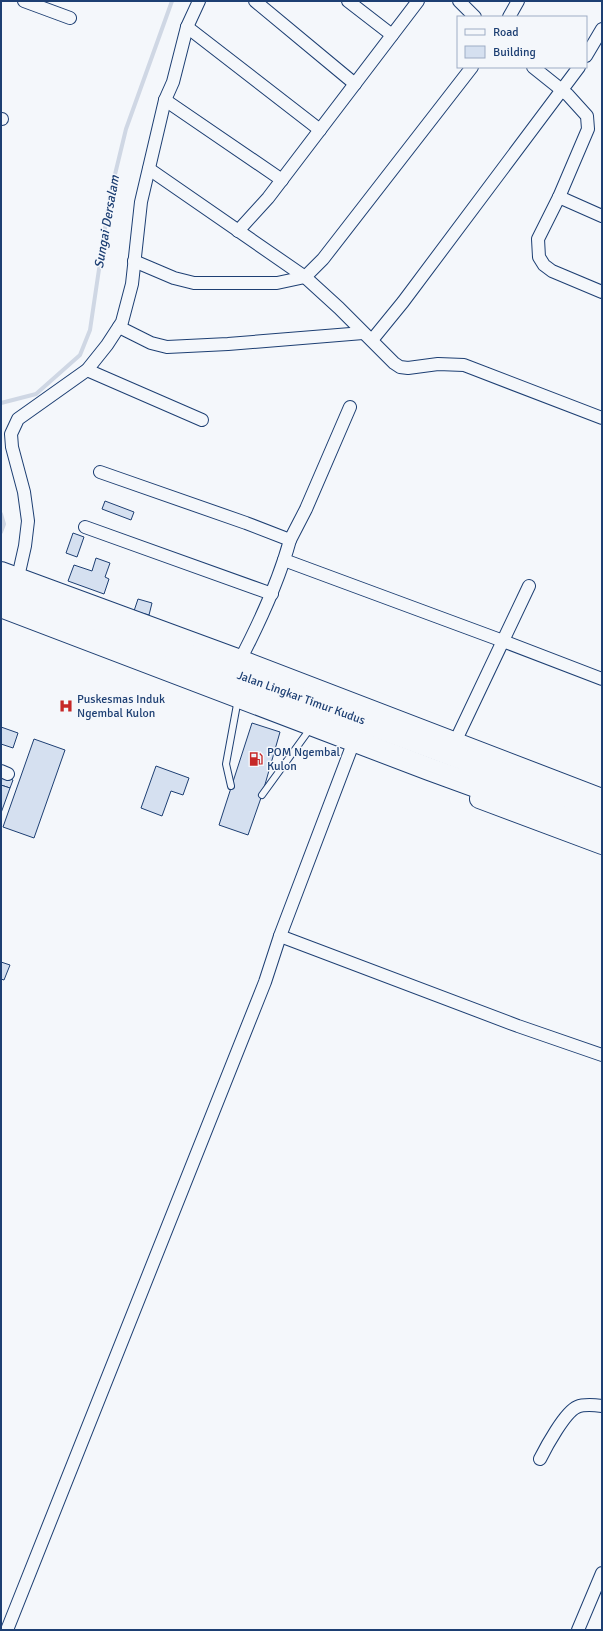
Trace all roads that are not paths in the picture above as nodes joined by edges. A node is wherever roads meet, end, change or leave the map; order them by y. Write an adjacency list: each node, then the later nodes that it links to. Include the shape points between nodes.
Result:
1 (24, 1): 10 (street)
2 (199, 1): 11 (street)
3 (255, 1): 18 (street)
4 (348, 1): 13 (street)
5 (418, 1): 13 (street)
6 (459, 1): 8 (street)
7 (518, 1): 9 (street)
8 (474, 16)
9 (509, 16)
10 (70, 18)
11 (187, 27): 20 (street, via 173,82); 21 (street)
12 (602, 28): 14 (street)
13 (392, 35): 18 (street)
14 (587, 54)
15 (471, 68): 28 (street, via 323,259)
16 (534, 68): 19 (street)
17 (577, 68): 19 (street)
18 (355, 84): 21 (street)
19 (562, 90): 24 (street, via 587,116 588,130); 31 (street)
20 (165, 100): 22 (street); 23 (street)
21 (320, 130): 23 (street)
22 (149, 169): 26 (street); 27 (street, via 141,202)
23 (282, 180): 26 (street)
24 (559, 197): 25 (street); 29 (street, via 538,239 539,257 552,271)
25 (602, 216)
26 (238, 231): 28 (street)
27 (134, 261): 28 (street, via 174,278 194,283 277,283); 30 (street, via 132,284)
28 (305, 277): 31 (street)
29 (602, 292)
30 (119, 327): 31 (street, via 151,344 167,347); 32 (street)
31 (368, 337): 34 (street, via 400,367 464,365)
32 (87, 370): 35 (street); 41 (street, via 18,418 13,427 12,447 24,492 28,521 25,546)
33 (350, 407): 38 (street, via 306,510)
34 (602, 418)
35 (202, 420)
36 (100, 472): 38 (street)
37 (85, 527): 43 (street)
38 (290, 540): 39 (street)
39 (284, 560): 43 (street); 46 (street)
40 (1, 570): 41 (street)
41 (10, 581): 48 (highway, Jalan Lingkar Timur Kudus)
42 (529, 586): 46 (street)
43 (272, 594): 48 (street, via 254,633)
44 (1, 606): 48 (highway, Jalan Lingkar Timur Kudus)
45 (1, 617): 48 (street)
46 (503, 641): 47 (street); 50 (street)
47 (602, 680)
48 (237, 684): 49 (highway, Jalan Lingkar Timur Kudus); 49 (street); 52 (lane, via 226,764)
49 (315, 714): 50 (street); 51 (highway, Jalan Lingkar Timur Kudus); 53 (lane); 55 (highway, Jalan Lingkar Timur Kudus)
50 (455, 742): 54 (street)
51 (352, 746): 56 (highway, Jalan Lingkar Timur Kudus); 57 (street); 58 (street)
52 (231, 786)
53 (262, 795)
54 (602, 798)
55 (602, 811)
56 (602, 832)
57 (602, 845)
58 (280, 936): 59 (street); 63 (street, via 265,982)
59 (602, 1055)
60 (602, 1406): 61 (street, via 584,1405 568,1413)
61 (540, 1459)
62 (602, 1573): 64 (street)
63 (7, 1630)
64 (578, 1630)

